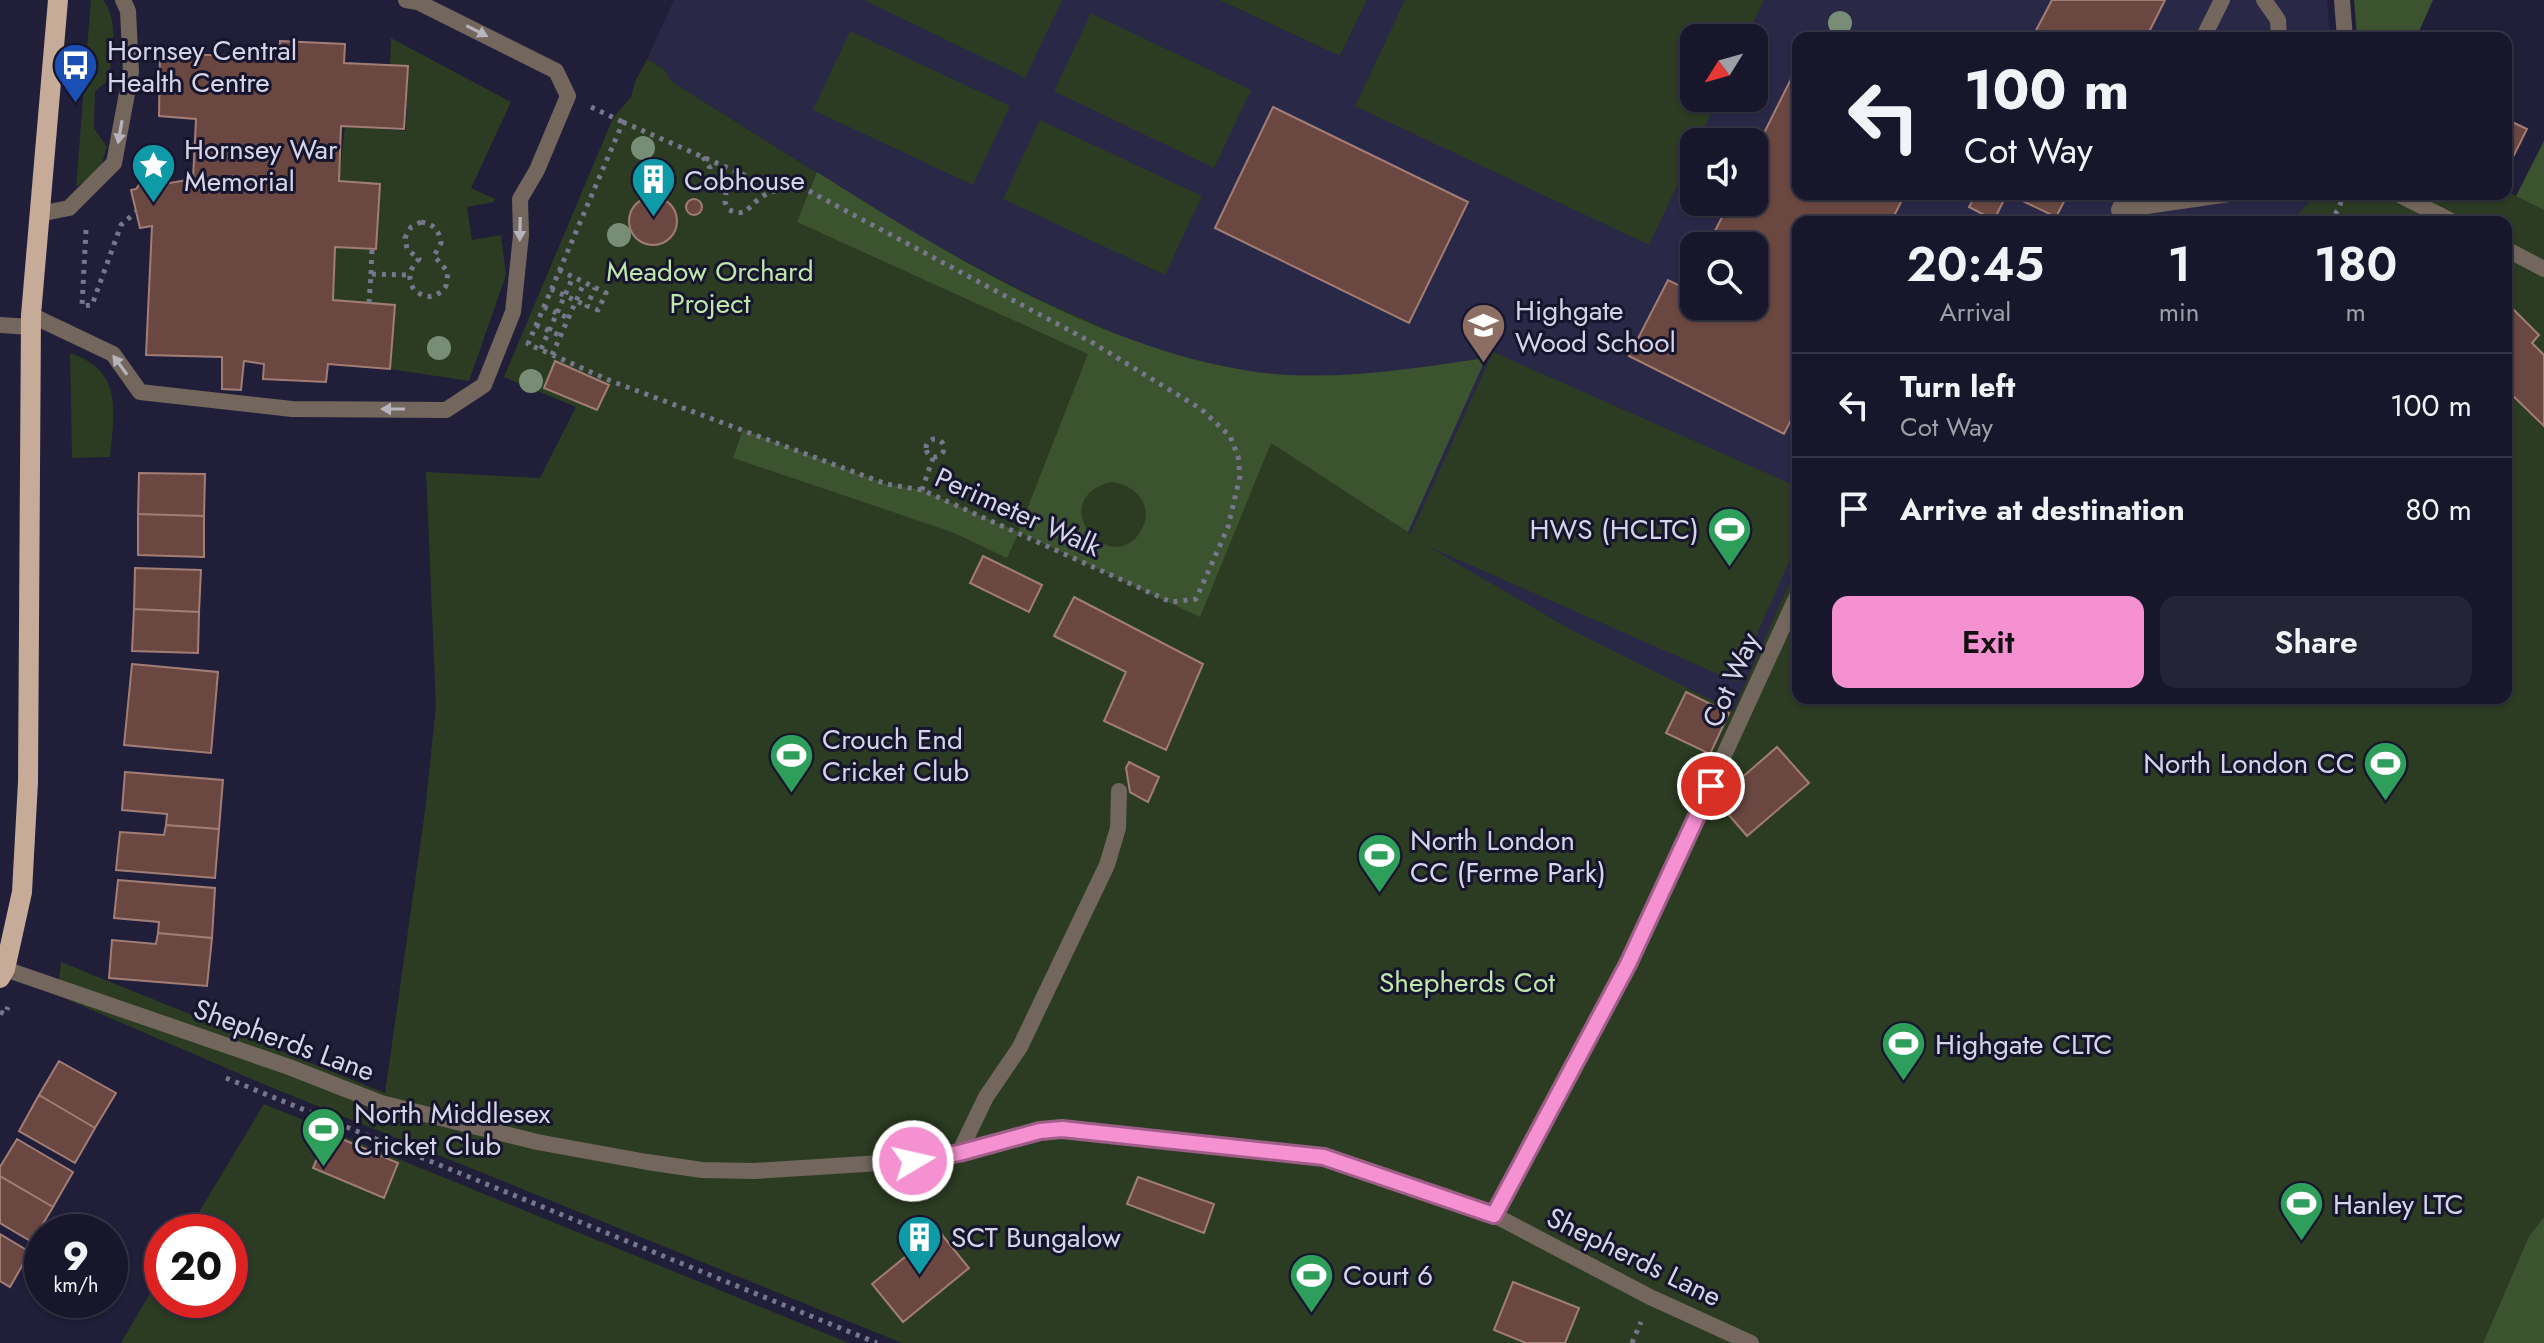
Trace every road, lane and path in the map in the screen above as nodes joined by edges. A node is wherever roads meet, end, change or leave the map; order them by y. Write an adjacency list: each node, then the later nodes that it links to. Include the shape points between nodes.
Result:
1 (58, 0): 17 (main road)
2 (123, 0): 17 (street, one-way to 17, via 131,72 114,163 69,208)
3 (406, 0): 35 (street, one-way to 35, via 556,71 568,96 520,199 513,312 484,385 446,410 292,409 154,394 140,392 113,354)
4 (2222, 0): 7 (street)
5 (2264, 0): 8 (street, via 2278,20)
6 (2342, 0): 9 (street)
7 (2206, 32)
8 (2279, 32)
9 (2345, 32)
10 (702, 156): 11 (path, Perimeter Walk, via 760,182); 11 (path, via 710,168 709,183 727,192 725,202 734,213 748,211 766,195); 21 (path, Perimeter Walk, via 623,122)
11 (794, 184): 43 (path, Perimeter Walk, via 1093,343 1201,409 1230,436 1240,476 1228,527 1196,599 1171,602)
12 (2123, 200): 13 (street, via 2119,210)
13 (2188, 200)
14 (2410, 200): 16 (street)
15 (136, 212): 17 (path, via 121,225 92,305 82,306 86,230)
16 (2441, 216)
17 (38, 223): 35 (main road)
18 (372, 248): 22 (path)
19 (2512, 252): 20 (street)
20 (2544, 269)
21 (559, 270): 24 (path); 27 (path, Perimeter Walk)
22 (371, 274): 23 (path); 30 (path)
23 (409, 275): 23 (path, via 414,290 427,297 446,286 448,272 434,256 441,243 432,225 421,222 407,233 405,246 419,259)
24 (573, 277): 25 (path); 28 (path)
25 (584, 283): 26 (path); 29 (path)
26 (595, 288): 32 (path); 32 (path, via 606,293 598,310)
27 (551, 289): 28 (path); 31 (path, Perimeter Walk)
28 (565, 296): 29 (path); 33 (path)
29 (576, 300): 32 (path); 34 (path)
30 (369, 303)
31 (543, 306): 33 (path); 37 (path, Perimeter Walk)
32 (587, 306)
33 (556, 313): 34 (path); 38 (path)
34 (568, 318): 39 (path)
35 (31, 321): 36 (street); 46 (main road, via 28,782 22,892)
36 (0, 325)
37 (536, 325): 38 (path); 40 (path, via 528,344)
38 (549, 331): 39 (path); 40 (path)
39 (561, 336): 41 (path)
40 (541, 349): 41 (path, Perimeter Walk)
41 (552, 355): 43 (path, Perimeter Walk, via 886,484)
42 (933, 458): 43 (path)
43 (922, 490)
44 (1792, 607): 49 (street, Cot Way, via 1628,964)
45 (1119, 791): 48 (street, via 1118,828 1107,865 1020,1047 986,1097)
46 (2, 974): 48 (street, Shepherds Lane, via 289,1067 381,1103 537,1142 702,1170 804,1169)
47 (225, 1078): 50 (path)
48 (959, 1153): 49 (street, Shepherds Lane, via 1062,1129 1283,1152 1324,1157)
49 (1494, 1215): 51 (street, Shepherds Lane)
50 (877, 1343)
51 (1751, 1343)

